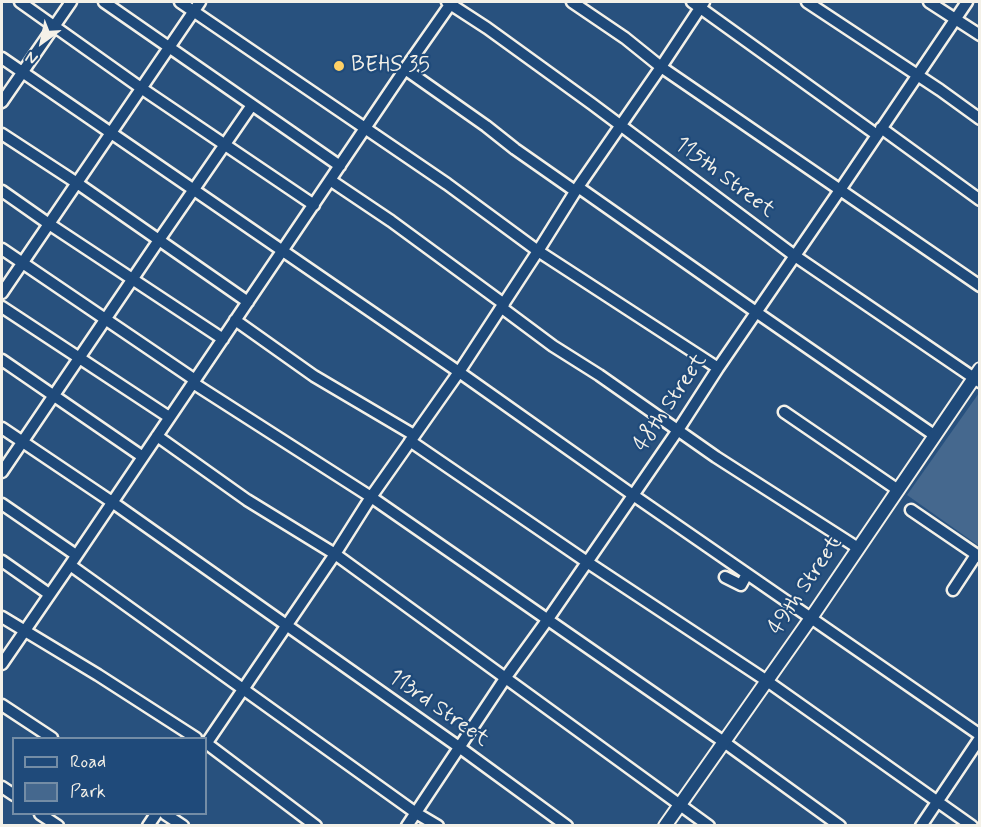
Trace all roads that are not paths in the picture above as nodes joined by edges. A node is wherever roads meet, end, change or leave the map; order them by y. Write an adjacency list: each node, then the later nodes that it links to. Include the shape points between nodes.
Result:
1 (20, 2): 13 (street)
2 (71, 2): 13 (street)
3 (104, 2): 15 (street)
4 (180, 2): 11 (street)
5 (450, 2): 18 (street); 25 (street, 115th Street)
6 (572, 2): 17 (street)
7 (807, 2): 20 (street)
8 (929, 2): 12 (street)
9 (967, 2): 12 (street, 48th Street)
10 (699, 3): 17 (street); 27 (street)
11 (197, 6): 15 (street); 26 (street)
12 (955, 19): 14 (street); 20 (street, 48th Street)
13 (55, 26): 19 (street); 21 (street)
14 (980, 35)
15 (169, 47): 21 (street); 23 (street)
16 (2, 58): 19 (street)
17 (661, 67): 25 (street); 36 (street)
18 (405, 69): 26 (street); 34 (street)
19 (22, 72): 22 (street); 28 (street)
20 (917, 76): 24 (street); 27 (street, 48th Street)
21 (141, 88): 28 (street); 30 (street)
22 (2, 102)
23 (252, 105): 30 (street); 31 (street)
24 (980, 119)
25 (621, 125): 34 (street); 45 (street, 115th Street)
26 (365, 128): 31 (street); 43 (street)
27 (879, 132): 36 (street, 48th Street); 38 (street)
28 (111, 133): 33 (street); 35 (street)
29 (2, 134): 33 (street)
30 (224, 144): 35 (street); 39 (street)
31 (340, 166): 32 (street)
32 (330, 180): 39 (street); 51 (street)
33 (77, 183): 40 (street); 41 (street)
34 (577, 189): 43 (street); 53 (street)
35 (194, 190): 41 (street); 44 (street)
36 (840, 190): 45 (street, 48th Street); 48 (street)
37 (2, 191): 40 (street)
38 (980, 200)
39 (314, 205): 44 (street)
40 (49, 224): 46 (street); 47 (street)
41 (159, 240): 47 (street); 50 (street)
42 (2, 249): 46 (street)
43 (538, 251): 51 (street); 59 (street)
44 (282, 252): 50 (street); 60 (street)
45 (795, 256): 53 (street, 48th Street); 61 (street, 115th Street)
46 (22, 263): 49 (street); 54 (street)
47 (132, 279): 54 (street); 56 (street)
48 (980, 286)
49 (2, 293)
50 (248, 302): 55 (street)
51 (503, 306): 60 (street); 67 (street, via 553,346)
52 (2, 307): 57 (street)
53 (756, 312): 59 (street, 48th Street); 68 (street)
54 (105, 319): 57 (street); 62 (street)
55 (235, 320): 56 (street); 70 (street)
56 (223, 339): 62 (street)
57 (79, 358): 63 (street); 65 (street)
58 (2, 360): 63 (street)
59 (718, 368): 67 (street, 48th Street)
60 (459, 372): 70 (street); 75 (street)
61 (977, 377): 68 (main road, 49th Street)
62 (194, 381): 65 (street); 76 (street)
63 (53, 395): 71 (street); 72 (street)
64 (784, 412): 74 (street)
65 (170, 417): 69 (street)
66 (2, 428): 71 (street, 113rd Street)
67 (678, 430): 75 (street, 48th Street); 80 (street)
68 (934, 435): 74 (main road, 49th Street)
69 (157, 436): 72 (street); 81 (street, via 247,500)
70 (412, 438): 76 (street); 85 (street)
71 (22, 442): 73 (street); 77 (street, 113rd Street)
72 (143, 457): 77 (street)
73 (2, 472)
74 (898, 490): 80 (main road, 49th Street)
75 (633, 495): 85 (street, 48th Street); 86 (street)
76 (371, 497): 81 (street); 92 (street)
77 (112, 502): 83 (street); 93 (street, 113rd Street)
78 (2, 504): 83 (street)
79 (911, 510): 82 (street)
80 (858, 548): 91 (main road, 49th Street)
81 (335, 554): 93 (street); 96 (street)
82 (978, 556): 88 (street)
83 (73, 560): 89 (street); 98 (street)
84 (2, 561): 89 (street)
85 (587, 562): 92 (street, 48th Street); 97 (street)
86 (747, 574): 87 (street, via 741,585); 91 (street)
87 (725, 577)
88 (953, 590)
89 (49, 594): 94 (street)
90 (2, 617): 94 (street)
91 (811, 618): 97 (main road, 49th Street); 100 (street)
92 (548, 620): 96 (street, 48th Street); 104 (street)
93 (286, 625): 98 (street); 106 (street, 113rd Street)
94 (23, 632): 95 (street); 102 (street)
95 (2, 664)
96 (506, 677): 106 (street, 48th Street); 108 (street)
97 (766, 681): 104 (main road, 49th Street); 107 (street)
98 (242, 689): 103 (street); 109 (street)
99 (2, 705): 101 (street)
100 (980, 736): 107 (street)
101 (50, 737)
102 (194, 737)
103 (207, 742)
104 (724, 742): 108 (main road, 49th Street); 120 (street)
105 (207, 745): 114 (street)
106 (459, 747): 109 (street, 48th Street, via 444,777); 117 (street, 113rd Street)
107 (937, 801): 121 (street); 122 (street)
108 (680, 804): 118 (main road, 49th Street); 119 (street)
109 (416, 813): 115 (street, 48th Street); 116 (street)
110 (43, 815): 112 (street)
111 (168, 815): 113 (street)
112 (58, 825)
113 (183, 825)
114 (316, 825)
115 (407, 825)
116 (438, 825)
117 (567, 825)
118 (665, 825)
119 (709, 825)
120 (840, 825)
121 (921, 825)
122 (972, 825)

